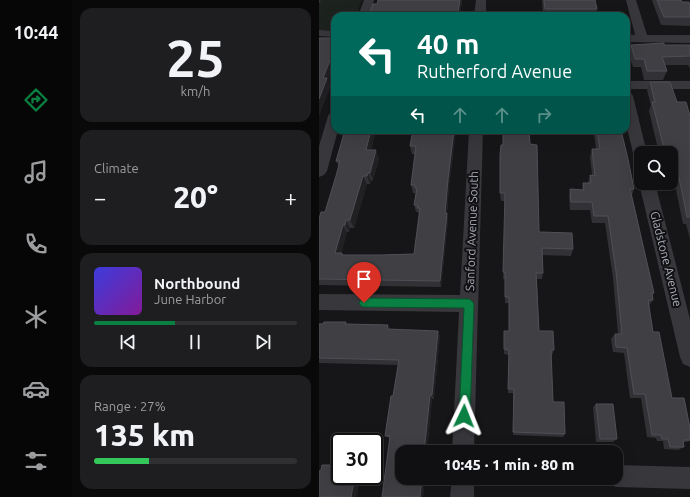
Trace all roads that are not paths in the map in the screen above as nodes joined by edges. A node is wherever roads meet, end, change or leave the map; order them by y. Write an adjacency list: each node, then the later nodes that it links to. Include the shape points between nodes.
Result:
1 (369, 0): 4 (street)
2 (481, 0): 5 (street)
3 (631, 0): 9 (street)
4 (365, 12)
5 (480, 12)
6 (319, 33): 7 (street)
7 (331, 34)
8 (630, 38): 9 (street)
9 (642, 38): 10 (street)
10 (690, 39)
11 (630, 84): 12 (street)
12 (690, 85)
13 (630, 112): 16 (street)
14 (331, 130): 17 (street)
15 (476, 134): 20 (street, Sanford Avenue South)
16 (638, 146)
17 (319, 171)
18 (649, 190): 21 (street, Gladstone Avenue)
19 (319, 302): 20 (street)
20 (469, 304): 22 (street, Sanford Avenue South)
21 (690, 357)
22 (463, 445)
23 (623, 476): 24 (street)
24 (690, 478)
25 (463, 485): 26 (street)
26 (462, 497)

